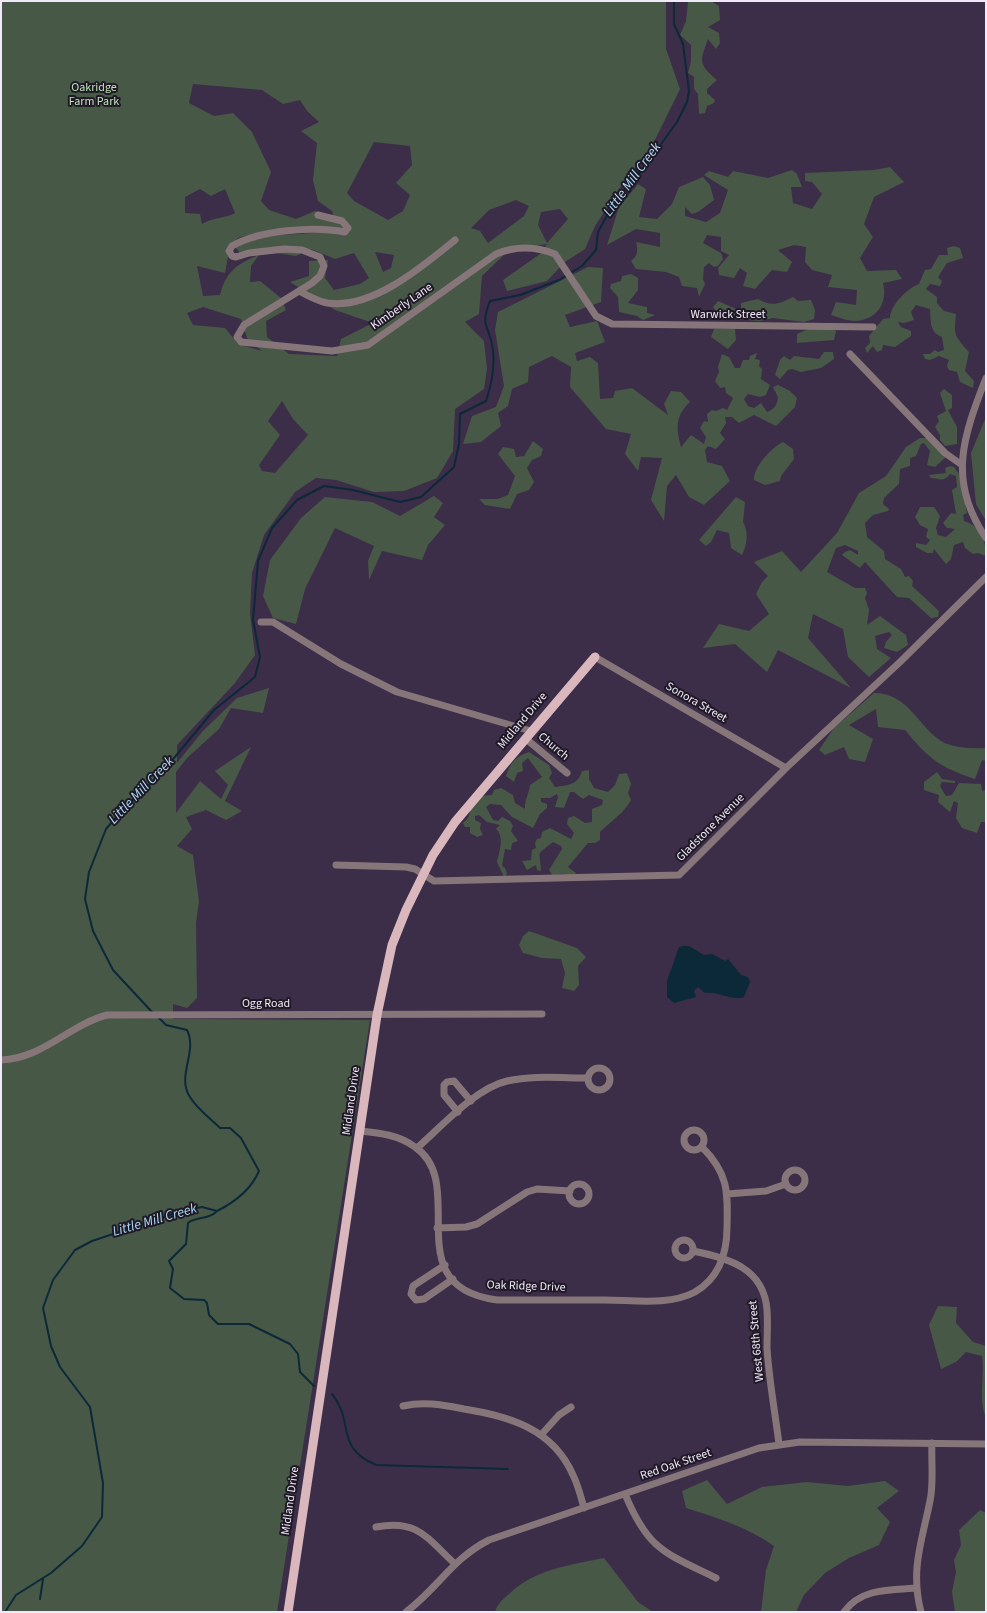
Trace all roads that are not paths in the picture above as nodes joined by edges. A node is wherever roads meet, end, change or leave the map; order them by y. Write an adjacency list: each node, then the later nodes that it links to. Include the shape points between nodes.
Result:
1 (318, 215): 3 (street, Kimberly Lane, via 342,221 348,228 346,232 283,231 256,236 232,246 229,251 236,257 284,249 315,253 323,260 320,276)
2 (455, 240): 3 (street, Kimberly Lane, via 407,277 350,303 317,301)
3 (299, 291): 4 (street, Kimberly Lane, via 244,325 237,337 241,342 315,351 368,344 496,254 511,248 555,254)
4 (590, 308): 5 (street, Warwick Street, via 603,321 624,326)
5 (873, 327)
6 (850, 354): 8 (street, via 946,453)
7 (986, 378): 8 (street, via 968,425)
8 (962, 465): 9 (street, via 967,504)
9 (986, 538)
10 (986, 576): 14 (street, Gladstone Avenue)
11 (261, 622): 13 (street, via 273,622 341,664 396,692)
12 (595, 657): 13 (main road, Midland Drive); 14 (street, Sonora Street)
13 (528, 734): 15 (street, Church); 17 (main road, Midland Drive, via 455,822)
14 (786, 768): 17 (street, Gladstone Avenue, via 678,875 434,881)
15 (567, 773)
16 (336, 865): 17 (street, Gladstone Avenue, via 406,867)
17 (423, 874): 19 (main road, Midland Drive, via 392,945)
18 (542, 1014): 19 (street, Ogg Road)
19 (377, 1015): 20 (street, Ogg Road, via 118,1014 98,1017 33,1054); 24 (main road, Midland Drive)
20 (1, 1060)
21 (588, 1078): 22 (street, via 506,1081)
22 (471, 1101): 23 (street); 23 (street, via 458,1085 446,1082 444,1095)
23 (458, 1112): 26 (street)
24 (360, 1131): 26 (street, Oak Ridge Drive, via 395,1136); 48 (main road, Midland Drive)
25 (702, 1147): 29 (street, Oak Ridge Drive, via 721,1170)
26 (417, 1148): 30 (street, Oak Ridge Drive, via 435,1175)
27 (786, 1184): 29 (street, via 766,1191)
28 (570, 1191): 30 (street, via 537,1189 477,1224)
29 (727, 1194): 32 (street, Oak Ridge Drive)
30 (438, 1228): 33 (street, Oak Ridge Drive, via 440,1253)
31 (693, 1251): 32 (street, West 68th Street)
32 (724, 1257): 34 (street, Oak Ridge Drive, via 713,1276 696,1291 662,1300 497,1300 474,1295); 39 (street, West 68th Street, via 756,1278 763,1292)
33 (445, 1265): 34 (street, Oak Ridge Drive); 34 (street, via 413,1286 412,1298 424,1298)
34 (453, 1279)
35 (403, 1406): 37 (street, via 421,1402 485,1412 528,1426)
36 (571, 1407): 37 (street)
37 (541, 1435): 42 (street, via 562,1455 573,1474)
38 (932, 1443): 39 (street, Red Oak Street); 40 (street, Red Oak Street); 46 (street, via 931,1499 916,1558)
39 (779, 1444): 41 (street, Red Oak Street, via 758,1448)
40 (986, 1444)
41 (625, 1494): 42 (street, Red Oak Street); 45 (street, via 636,1520 652,1542 677,1560)
42 (584, 1508): 44 (street, Red Oak Street, via 489,1540)
43 (376, 1527): 44 (street, via 391,1524 417,1529)
44 (454, 1564): 47 (street, Red Oak Street)
45 (716, 1578)
46 (917, 1588): 49 (street, via 869,1593); 50 (street)
47 (407, 1611)
48 (288, 1612)
49 (844, 1612)
50 (921, 1612)

